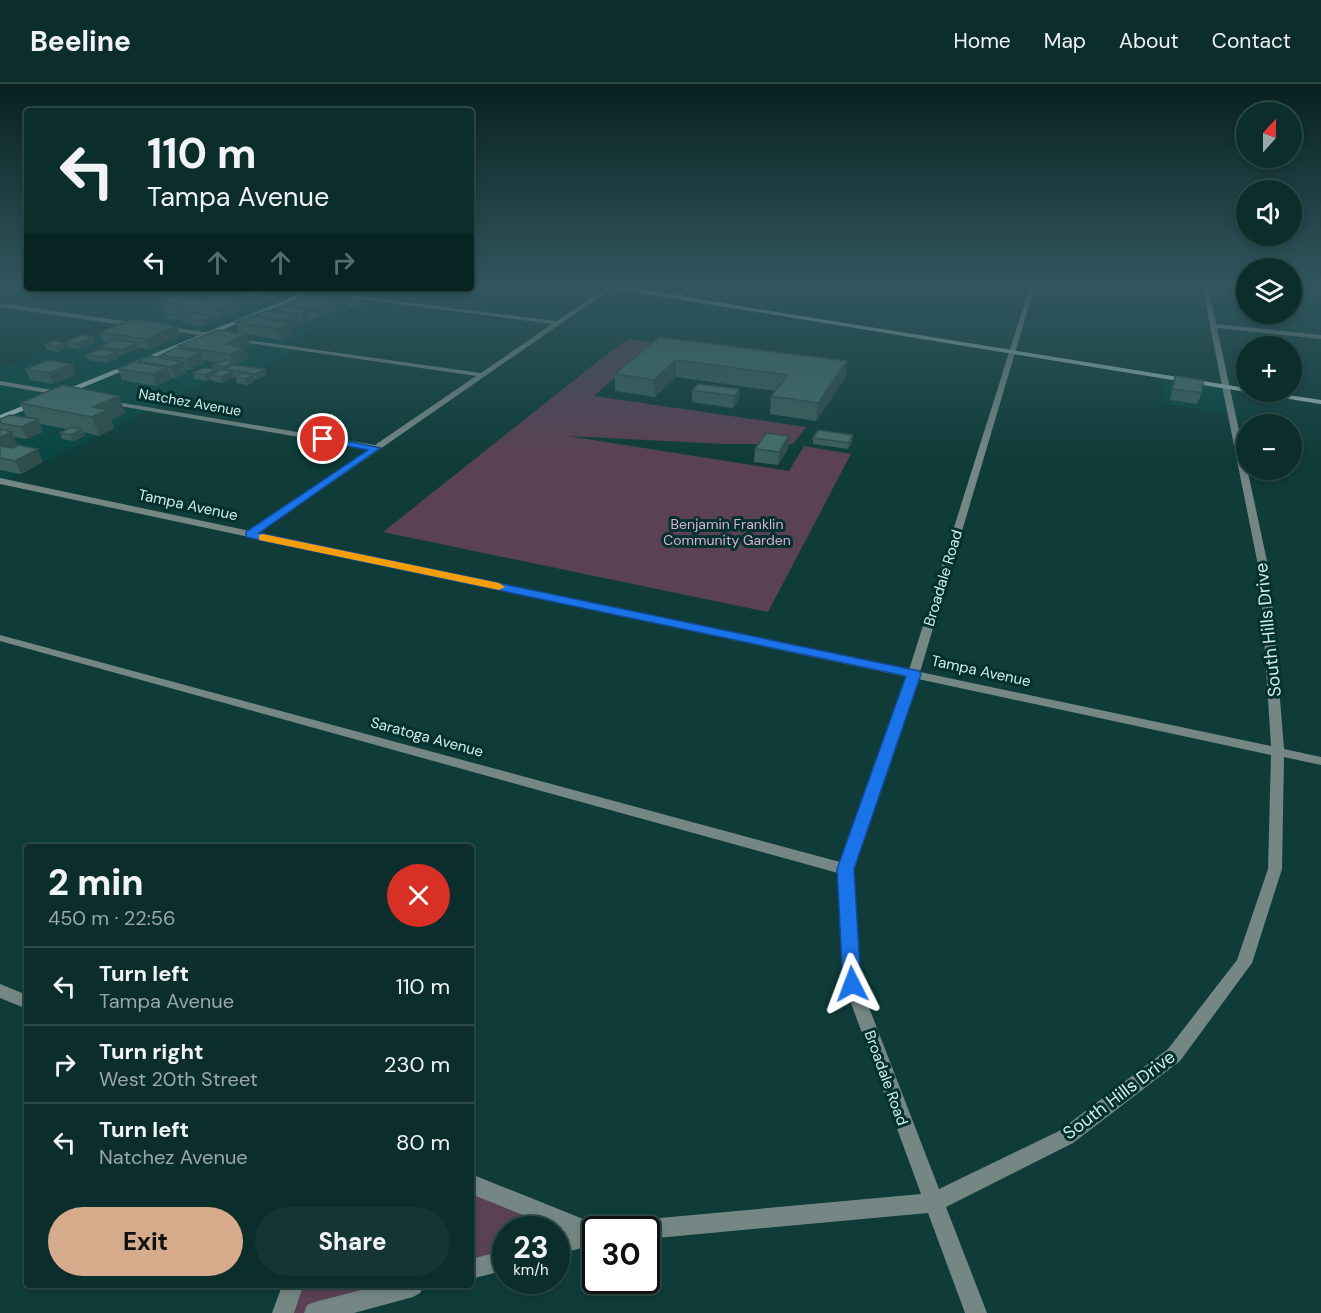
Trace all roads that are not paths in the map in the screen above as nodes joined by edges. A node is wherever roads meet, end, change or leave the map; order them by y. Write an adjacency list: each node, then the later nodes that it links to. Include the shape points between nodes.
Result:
1 (182, 343): 12 (street)
2 (268, 343): 8 (street)
3 (528, 343): 8 (street)
4 (966, 343): 7 (street)
5 (1014, 343): 7 (street, Broadale Road)
6 (1217, 343): 10 (street, South Hills Drive)
7 (1012, 351): 10 (street); 22 (street, Broadale Road)
8 (483, 375): 18 (street)
9 (0, 383): 12 (street)
10 (1226, 386): 11 (street); 23 (street, South Hills Drive, via 1265,575)
11 (1236, 388)
12 (60, 393): 13 (street); 17 (street)
13 (76, 396)
14 (1302, 399): 16 (street)
15 (97, 400): 18 (street, Natchez Avenue)
16 (1321, 402)
17 (0, 418)
18 (376, 448): 20 (street)
19 (0, 482): 20 (street, Tampa Avenue)
20 (250, 535): 22 (street, Tampa Avenue)
21 (0, 638): 25 (street, Saratoga Avenue)
22 (914, 674): 23 (street, Tampa Avenue); 25 (street, Broadale Road)
23 (1278, 751): 24 (street, Tampa Avenue); 29 (street, South Hills Drive, via 1275,869 1245,963 1174,1055 1066,1137)
24 (1321, 761)
25 (845, 869): 29 (street, Broadale Road, via 852,984)
26 (0, 991): 27 (street)
27 (24, 1001)
28 (474, 1185): 31 (street)
29 (933, 1203): 30 (street, South Hills Drive); 38 (street, Broadale Road)
30 (660, 1228)
31 (582, 1229)
32 (492, 1264): 33 (street)
33 (474, 1268)
34 (292, 1288): 36 (street)
35 (406, 1288): 37 (street)
36 (283, 1313)
37 (315, 1313)
38 (976, 1313)

